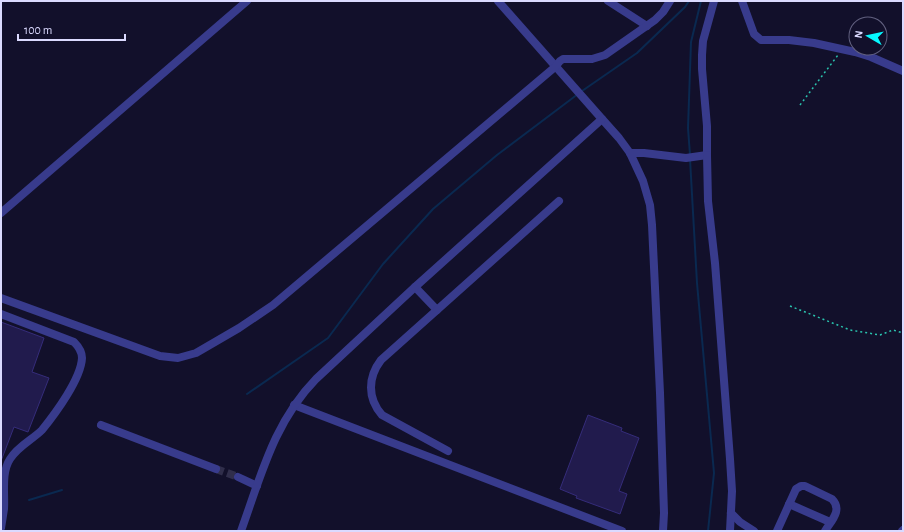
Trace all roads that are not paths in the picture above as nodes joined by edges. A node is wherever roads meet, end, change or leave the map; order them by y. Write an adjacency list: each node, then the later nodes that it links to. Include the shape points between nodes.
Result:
1 (248, 1): 14 (street)
2 (498, 1): 8 (street)
3 (608, 1): 7 (street)
4 (670, 1): 7 (street, via 660,16)
5 (714, 1): 12 (street, via 702,55)
6 (742, 1): 9 (street, via 754,34 761,40 814,43 842,49 871,57)
7 (647, 26): 8 (street, via 602,56 592,59 563,59)
8 (555, 66): 10 (street); 16 (street, via 273,305 239,328 187,356 174,359 160,356)
9 (903, 71)
10 (602, 119): 11 (street); 15 (street)
11 (630, 153): 12 (street, via 686,158); 32 (street, via 645,188 651,215)
12 (707, 156): 26 (street, via 708,201 730,459)
13 (559, 201): 17 (street)
14 (1, 213)
15 (415, 287): 17 (street); 19 (street, via 316,380)
16 (1, 298)
17 (437, 310): 21 (street, via 381,360 374,371 371,390 375,406 382,416)
18 (1, 314): 28 (street, via 74,342 82,358 76,379 64,401 41,431 10,458 4,478)
19 (294, 405): 24 (street, via 275,437); 31 (street)
20 (101, 425): 22 (street)
21 (448, 451)
22 (216, 469)
23 (238, 477): 24 (street)
24 (257, 486): 30 (street)
25 (789, 504): 27 (street); 27 (street, via 796,489 805,486 835,502 837,510); 29 (street)
26 (731, 513): 33 (street); 34 (street)
27 (830, 522): 35 (street)
28 (1, 528)
29 (780, 530)
30 (241, 531)
31 (622, 531)
32 (663, 531)
33 (730, 531)
34 (754, 531)
35 (824, 531)

